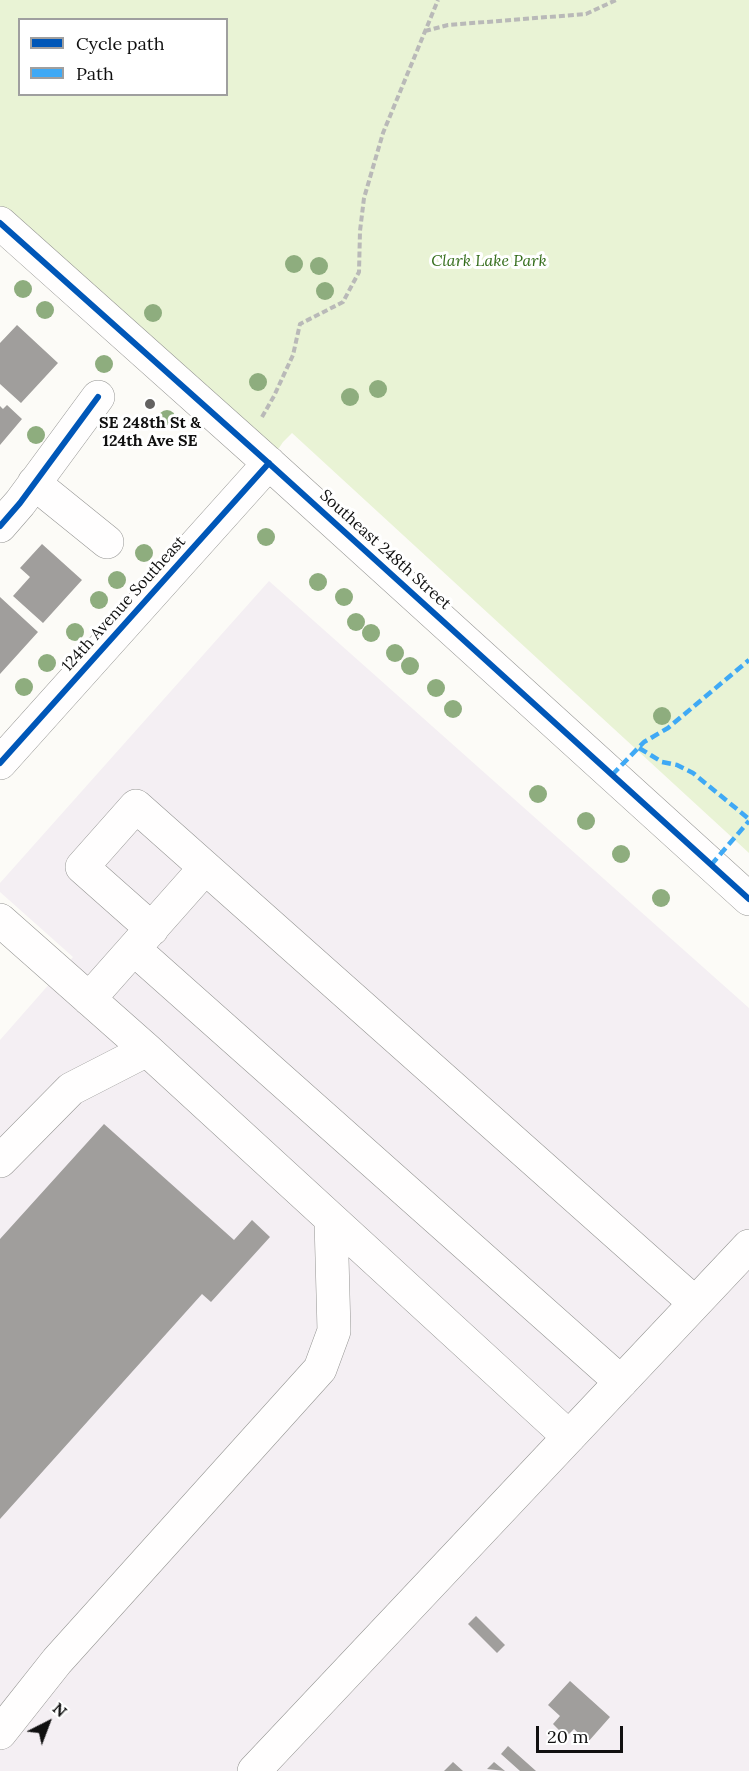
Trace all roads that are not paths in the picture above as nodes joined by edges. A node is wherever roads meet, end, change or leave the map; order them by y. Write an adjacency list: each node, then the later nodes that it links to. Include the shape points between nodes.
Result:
1 (0, 223): 3 (street, Southeast 248th Street)
2 (98, 397): 4 (street)
3 (269, 463): 7 (street, 124th Avenue Southeast); 9 (street, Southeast 248th Street)
4 (34, 483): 5 (street); 6 (street)
5 (0, 526)
6 (107, 542)
7 (0, 763)
8 (205, 868): 11 (street); 11 (street, via 136,806 82,867); 17 (street)
9 (749, 899)
10 (0, 920): 12 (street)
11 (143, 939): 12 (street); 18 (street)
12 (89, 999): 13 (street)
13 (147, 1050): 14 (street, via 71,1089); 15 (street)
14 (0, 1161)
15 (331, 1221): 19 (street); 20 (street, via 334,1331 320,1369 57,1661)
16 (749, 1246): 17 (street)
17 (696, 1303): 18 (street)
18 (621, 1382): 19 (street)
19 (569, 1437): 21 (street)
20 (0, 1732)
21 (254, 1771)

